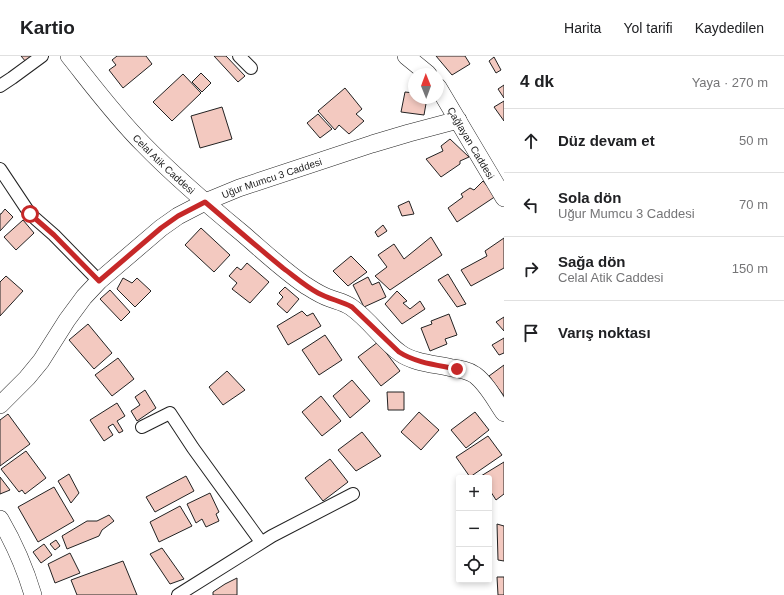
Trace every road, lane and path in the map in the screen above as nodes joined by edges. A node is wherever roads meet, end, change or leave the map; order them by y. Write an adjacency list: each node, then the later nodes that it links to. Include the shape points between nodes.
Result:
1 (42, 56): 7 (street)
2 (69, 56): 12 (street, Celal Atik Caddesi, via 142,144)
3 (239, 56): 5 (street)
4 (406, 56): 6 (street)
5 (251, 68)
6 (421, 68)
7 (0, 86)
8 (444, 97): 9 (street, Çağlayan Caddesi)
9 (458, 120): 11 (street, Çağlayan Caddesi); 12 (street, Uğur Mumcu 3 Caddesi, via 372,144 239,188)
10 (0, 169): 13 (street, via 30,214)
11 (504, 198)
12 (205, 202): 13 (street, Uğur Mumcu 3 Caddesi, via 161,228); 15 (street, Celal Atik Caddesi, via 304,284 318,294 352,307 408,358 468,371 475,375)
13 (99, 281): 14 (street, Uğur Mumcu 3 Caddesi, via 67,320 41,361)
14 (0, 405)
15 (504, 413)
16 (142, 428): 19 (street, via 170,414)
17 (353, 494): 19 (street)
18 (0, 519): 20 (street, via 18,552)
19 (261, 542): 21 (street)
20 (33, 595)
21 (178, 595)

